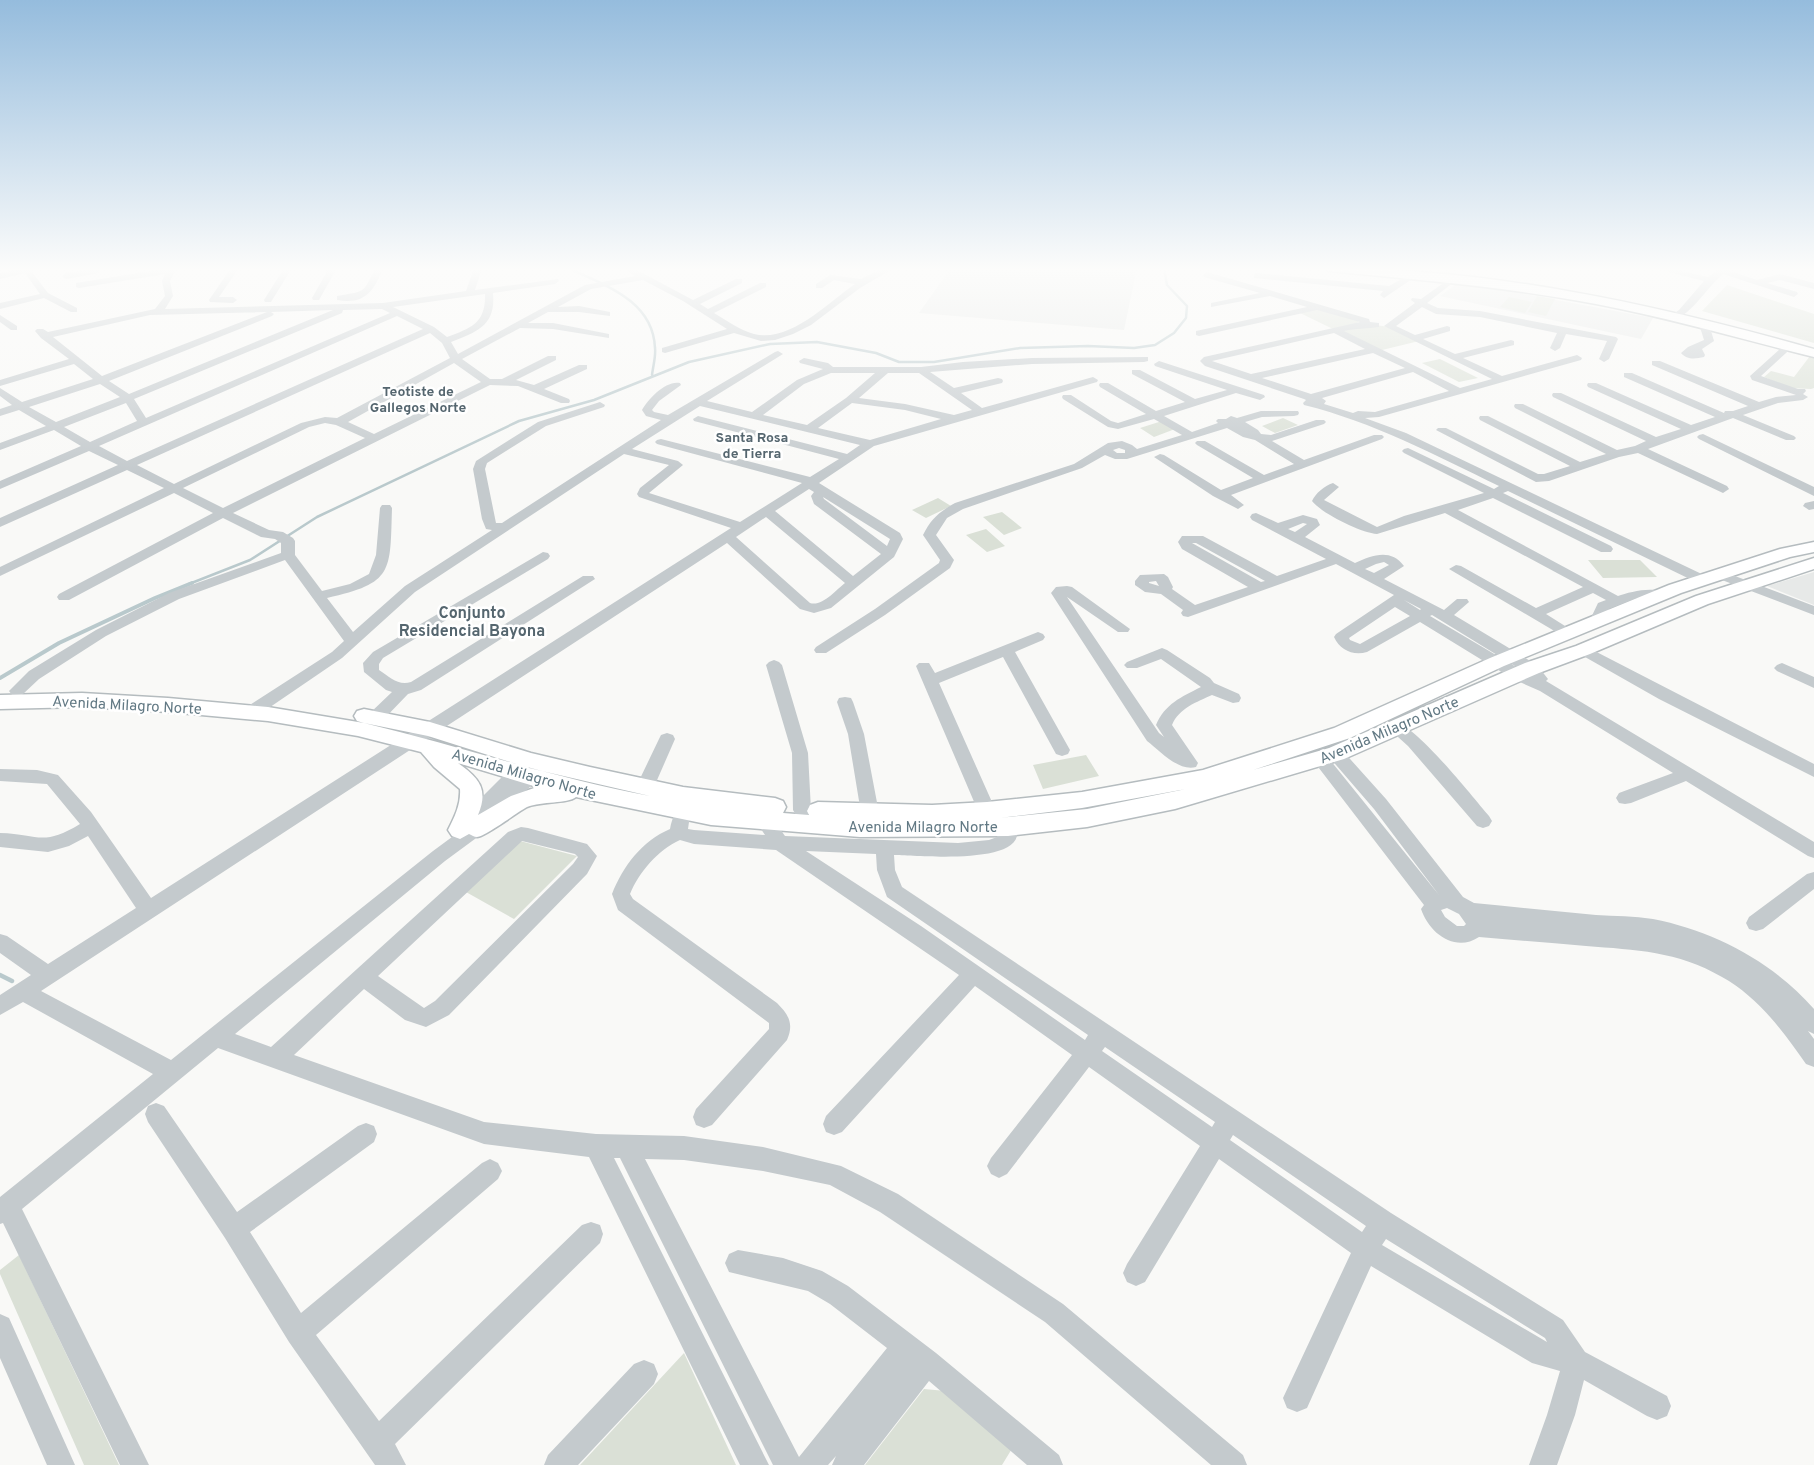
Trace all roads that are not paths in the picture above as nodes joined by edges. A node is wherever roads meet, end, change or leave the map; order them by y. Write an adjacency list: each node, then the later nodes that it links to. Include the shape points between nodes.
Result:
1 (46, 336): 39 (street)
2 (194, 336): 25 (street)
3 (212, 336): 25 (street)
4 (277, 336): 70 (street)
5 (343, 336): 94 (street)
6 (411, 336): 118 (street)
7 (440, 336): 24 (street)
8 (457, 336): 24 (street)
9 (499, 336): 40 (street)
10 (712, 336): 29 (street)
11 (753, 336): 12 (street)
12 (776, 336)
13 (1306, 336): 51 (street, via 1205,361)
14 (1347, 336): 30 (street)
15 (1410, 336): 23 (street)
16 (1420, 336): 23 (street)
17 (1510, 336): 34 (street, via 1509,340)
18 (1560, 336): 27 (street)
19 (1600, 336): 38 (street, via 1613,339)
20 (1708, 336): 26 (street, via 1707,344)
21 (1758, 336): 32 (main road)
22 (1766, 336): 28 (main road)
23 (1414, 338): 34 (street)
24 (446, 341): 40 (street)
25 (198, 342): 53 (street)
26 (1696, 347)
27 (1555, 348)
28 (1814, 348)
29 (665, 350)
30 (1373, 350): 48 (street); 51 (street)
31 (1783, 352): 69 (street, via 1756,378)
32 (1814, 353)
33 (778, 354): 73 (street)
34 (1453, 356): 52 (street)
35 (552, 358): 54 (street)
36 (1578, 358): 52 (street)
37 (1144, 359): 47 (street, via 1032,361)
38 (1604, 359)
39 (76, 360): 53 (street); 57 (street)
40 (456, 360): 56 (street); 92 (street)
41 (804, 361): 45 (street)
42 (1656, 363): 76 (street)
43 (1159, 364): 63 (street)
44 (583, 366): 61 (street)
45 (831, 370): 46 (street); 86 (street, via 797,384)
46 (885, 370): 47 (street); 71 (street)
47 (921, 370): 65 (street)
48 (1414, 370): 64 (street); 78 (street)
49 (1136, 372): 75 (street)
50 (1628, 375): 85 (street)
51 (1248, 378): 78 (street)
52 (1500, 379): 64 (street)
53 (101, 380): 70 (street); 79 (street)
54 (506, 381): 56 (street); 61 (street)
55 (998, 381): 65 (street)
56 (488, 382): 102 (street)
57 (0, 383)
58 (1099, 383): 81 (street); 84 (street)
59 (676, 385): 88 (street, via 648,410 650,414)
60 (1592, 385): 96 (street)
61 (535, 389): 72 (street)
62 (0, 390): 79 (street)
63 (1234, 390): 68 (street); 75 (street)
64 (1458, 391): 78 (street, via 1375,415)
65 (952, 392): 81 (street)
66 (1557, 395): 105 (street)
67 (1067, 397): 84 (street, via 1108,424 1118,426)
68 (1260, 397)
69 (1807, 397): 76 (street)
70 (128, 398): 94 (street); 95 (street)
71 (850, 400): 90 (street); 97 (street)
72 (565, 401)
73 (698, 402): 86 (street); 88 (street)
74 (1285, 402): 78 (street, via 1292,400); 83 (street, via 1282,405 1285,409); 91 (street, via 1270,404)
75 (1194, 403): 84 (street)
76 (1754, 404): 85 (street)
77 (600, 405): 140 (street, via 542,424 480,464 488,519 491,526)
78 (1308, 405): 83 (street); 99 (street)
79 (20, 406): 82 (street); 95 (street)
80 (1519, 406): 114 (street)
81 (981, 412): 90 (street)
82 (0, 413)
83 (1294, 413): 91 (street, via 1261,414)
84 (1160, 414): 100 (street)
85 (1726, 415): 96 (street); 104 (street)
86 (755, 416): 97 (street)
87 (1484, 418): 119 (street)
88 (670, 419): 111 (street)
89 (698, 419): 116 (street)
90 (954, 419): 107 (street)
91 (1228, 421): 100 (street); 101 (street, via 1254,432)
92 (339, 422): 102 (street); 127 (street, via 325,420 305,425)
93 (1320, 422): 101 (street, via 1272,438)
94 (144, 423): 109 (street)
95 (54, 426): 108 (street); 109 (street)
96 (1688, 427): 105 (street)
97 (810, 429): 107 (street)
98 (1442, 430): 120 (street)
99 (1380, 432): 117 (street); 125 (street, via 1402,435)
100 (1194, 434): 113 (street); 121 (street)
101 (1257, 437): 117 (street)
102 (372, 438): 136 (street)
103 (1703, 438): 129 (street)
104 (1790, 438)
105 (1652, 440): 110 (street); 114 (street)
106 (661, 442): 124 (street)
107 (870, 444): 116 (street)
108 (0, 447)
109 (91, 447): 118 (street); 123 (street)
110 (1639, 449): 114 (street); 128 (street)
111 (623, 450): 140 (street); 141 (street, via 677,465 644,491 646,496)
112 (1408, 450): 131 (street)
113 (1125, 452): 137 (street); 137 (street, via 1112,444 1078,466 968,502)
114 (1613, 452): 119 (street)
115 (1160, 457): 130 (street)
116 (850, 458): 124 (street)
117 (1302, 464): 121 (street)
118 (127, 465): 127 (street); 139 (street)
119 (1576, 465): 120 (street, via 1545,478)
120 (1536, 478): 122 (street)
121 (1262, 479): 130 (street)
122 (1522, 484)
123 (0, 485)
124 (815, 486): 135 (street); 158 (street, via 897,540 890,554)
125 (1508, 486): 131 (street); 154 (street)
126 (1334, 487): 134 (street, via 1318,501 1371,530 1388,530 1406,520)
127 (173, 489): 136 (street); 153 (street)
128 (1723, 490)
129 (1814, 492)
130 (1222, 494): 132 (street)
131 (1494, 494): 134 (street); 147 (street)
132 (1238, 505)
133 (386, 508): 164 (street, via 379,569 374,577 366,583)
134 (1447, 509): 161 (street)
135 (767, 511): 141 (street); 158 (street)
136 (223, 513): 145 (street); 165 (street)
137 (953, 513): 181 (street, via 939,527 940,539 936,544 947,560 945,565)
138 (1256, 518): 142 (street)
139 (0, 524)
140 (506, 526): 180 (street, via 410,589)
141 (741, 527): 143 (street)
142 (1277, 528): 144 (street); 144 (street, via 1303,519 1313,522 1310,529)
143 (727, 536): 158 (street, via 805,606 814,609 826,605); 199 (street)
144 (1295, 538): 149 (street)
145 (285, 544): 164 (street); 192 (street, via 101,633)
146 (1814, 546): 154 (main road, Avenida Milagro Norte)
147 (1606, 549)
148 (544, 556): 191 (street, via 378,655 371,663 372,672 391,686)
149 (1335, 560): 151 (street); 157 (street)
150 (1814, 563): 159 (main road, Avenida Milagro Norte)
151 (1355, 569): 156 (street); 156 (street, via 1376,558 1391,560 1397,566)
152 (1456, 569): 173 (street)
153 (0, 572)
154 (1711, 577): 159 (street); 163 (main road, Avenida Milagro Norte)
155 (588, 579): 191 (street, via 416,686)
156 (1374, 579): 166 (street)
157 (1276, 581): 160 (street); 160 (street, via 1198,539 1185,542 1186,546)
158 (854, 584)
159 (1749, 584): 170 (street); 183 (main road, Avenida Milagro Norte)
160 (1259, 587): 171 (street)
161 (1593, 588): 167 (street); 173 (street)
162 (1163, 589): 171 (street)
163 (1659, 595): 167 (street, via 1636,594); 176 (main road, Avenida Milagro Norte)
164 (318, 596): 180 (street)
165 (64, 597)
166 (1399, 598): 172 (street); 172 (street, via 1341,637 1344,643 1352,648 1362,648)
167 (1618, 601): 176 (street, via 1604,606)
168 (1462, 602): 175 (street)
169 (1092, 608): 174 (street); 174 (street, via 1067,590 1062,590 1058,593); 177 (street)
170 (1814, 611)
171 (1191, 612)
172 (1426, 613): 175 (street); 186 (street)
173 (1535, 613): 178 (street)
174 (1072, 615): 203 (street, via 1153,738)
175 (1445, 616): 186 (street)
176 (1596, 622): 178 (main road, Avenida Milagro Norte)
177 (1123, 628)
178 (1568, 634): 186 (main road, Avenida Milagro Norte)
179 (1038, 637): 182 (street)
180 (352, 641): 195 (street, via 337,655)
181 (821, 650)
182 (1007, 650): 188 (street); 200 (street)
183 (1583, 650): 186 (main road, Avenida Milagro Norte); 204 (street)
184 (774, 664): 211 (street, via 800,753)
185 (1132, 665): 190 (street, via 1162,653)
186 (1515, 665): 197 (main road, Avenida Milagro Norte); 203 (main road, Avenida Milagro Norte, via 1342,733); 205 (street, via 1545,687)
187 (1782, 668): 189 (street)
188 (928, 673): 212 (street)
189 (1814, 683)
190 (1209, 687): 193 (street); 203 (street, via 1173,709 1164,724)
191 (403, 690): 196 (street)
192 (6, 695): 195 (main road, Avenida Milagro Norte, via 168,705)
193 (1233, 698)
194 (845, 702): 213 (street, via 856,734)
195 (258, 706): 196 (main road, Avenida Milagro Norte); 199 (main road, Avenida Milagro Norte, via 358,729)
196 (375, 718): 199 (main road, Avenida Milagro Norte)
197 (1396, 728): 201 (main road, Avenida Milagro Norte); 215 (street, via 1414,742)
198 (667, 738): 207 (street)
199 (423, 739): 202 (main road, Avenida Milagro Norte); 218 (main road, via 438,759 470,785 472,800); 227 (street)
200 (1062, 750)
201 (1328, 756): 217 (main road, Avenida Milagro Norte, via 1175,801 1087,818); 226 (street); 228 (street, via 1380,804)
202 (530, 768): 207 (main road, Avenida Milagro Norte); 208 (main road, Avenida Milagro Norte); 218 (street)
203 (1197, 770): 212 (main road, Avenida Milagro Norte, via 1082,800)
204 (1814, 771)
205 (1688, 774): 209 (street); 223 (street)
206 (0, 775): 216 (street, via 52,779)
207 (645, 787): 210 (main road, Avenida Milagro Norte)
208 (598, 795): 210 (main road, Avenida Milagro Norte); 218 (main road, via 552,791 509,806)
209 (1625, 798)
210 (688, 804): 211 (main road, Avenida Milagro Norte); 214 (main road, Avenida Milagro Norte); 219 (street)
211 (802, 810): 213 (main road, Avenida Milagro Norte)
212 (987, 811): 213 (main road, Avenida Milagro Norte)
213 (870, 813)
214 (764, 820): 217 (main road, Avenida Milagro Norte, via 860,828); 221 (street)
215 (1482, 821)
216 (91, 826): 220 (street, via 73,838 52,845); 227 (street)
217 (1008, 827): 222 (street, via 1008,835 1002,842 990,847 958,850)
218 (468, 829): 224 (street)
219 (679, 833): 221 (street, via 694,837); 246 (street, via 657,844 625,882 621,894 626,904 780,1020 779,1033)
220 (0, 840)
221 (780, 843): 222 (street); 231 (street)
222 (885, 848): 229 (street, via 886,870 894,892)
223 (1814, 851)
224 (439, 856): 240 (street)
225 (1814, 879): 230 (street)
226 (1434, 904): 228 (street, via 1447,900); 228 (street, via 1432,916 1443,929 1461,935 1468,934)
227 (148, 910): 234 (street)
228 (1467, 914): 238 (street, via 1657,928 1697,940 1740,960 1774,983); 242 (street, via 1660,944 1694,954 1730,971 1756,990 1785,1017)
229 (932, 917): 231 (street); 239 (street)
230 (1756, 924)
231 (914, 932): 233 (street)
232 (0, 942): 234 (street)
233 (973, 974): 241 (street); 248 (street)
234 (48, 975): 236 (street)
235 (363, 977): 235 (street, via 514,837 528,835 580,849 588,856 580,869 442,1008 426,1018 412,1013); 243 (street)
236 (22, 992): 237 (street); 244 (street)
237 (0, 1006)
238 (1814, 1024)
239 (1102, 1033): 241 (street); 247 (street)
240 (215, 1037): 243 (street); 244 (street)
241 (1085, 1053): 250 (street); 253 (street)
242 (1814, 1057)
243 (275, 1058): 251 (street, via 484,1133)
244 (171, 1072): 257 (street)
245 (156, 1114): 259 (street)
246 (704, 1117)
247 (1230, 1119): 250 (street); 258 (street)
248 (834, 1124)
249 (366, 1134): 259 (street)
250 (1215, 1143): 261 (street); 263 (street)
251 (596, 1146): 252 (street); 256 (street)
252 (627, 1147): 254 (street); 281 (street, via 684,1148 763,1159 833,1174 889,1202 1054,1313)
253 (999, 1166)
254 (639, 1170): 256 (street); 277 (street)
255 (490, 1171): 265 (street)
256 (614, 1179): 276 (street)
257 (4, 1209): 273 (street)
258 (1382, 1222): 261 (street); 267 (street, via 1554,1329)
259 (234, 1229): 265 (street)
260 (591, 1234): 271 (street)
261 (1366, 1249): 267 (street, via 1541,1354); 269 (street)
262 (738, 1263): 266 (street, via 813,1280 839,1295)
263 (1136, 1273)
264 (0, 1327): 272 (street)
265 (298, 1333): 271 (street)
266 (917, 1354): 278 (street); 279 (street); 280 (street)
267 (1576, 1361): 270 (street); 282 (street)
268 (644, 1374): 275 (street)
269 (1297, 1398)
270 (1657, 1406)
271 (377, 1442): 274 (street)
272 (61, 1465)
273 (135, 1465)
274 (392, 1465)
275 (558, 1465)
276 (756, 1465)
277 (788, 1465)
278 (810, 1465)
279 (846, 1465)
280 (1049, 1465)
281 (1233, 1465)
282 (1543, 1465)

